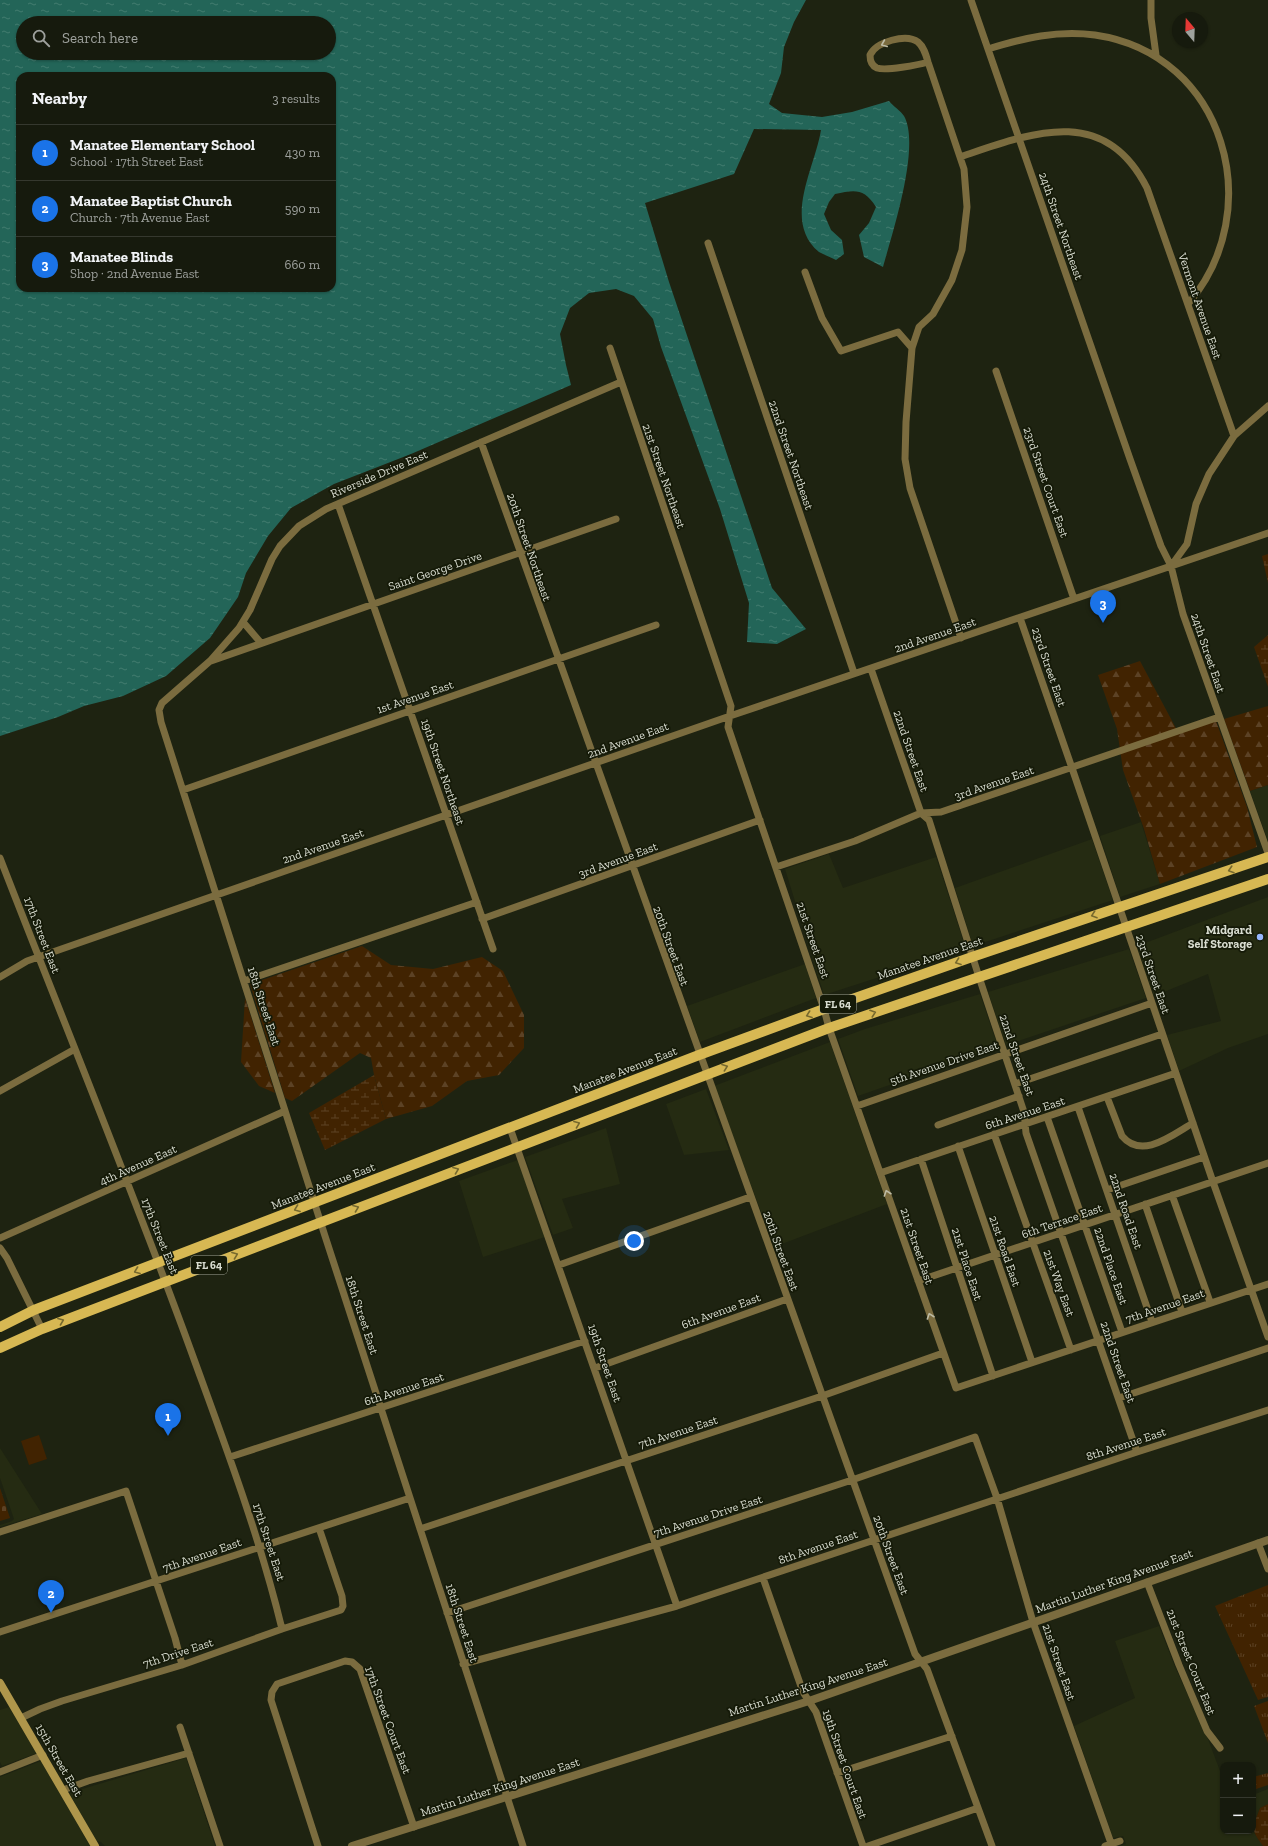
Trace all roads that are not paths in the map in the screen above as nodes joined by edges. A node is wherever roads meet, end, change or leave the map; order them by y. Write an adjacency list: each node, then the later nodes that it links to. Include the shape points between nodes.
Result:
1 (971, 0): 3 (street, 24th Street Northeast)
2 (1151, 0): 4 (street)
3 (988, 49): 4 (street, via 1031,37 1071,33 1113,39); 7 (street, 24th Street Northeast)
4 (1156, 55): 6 (street, via 1194,84)
5 (928, 62): 5 (street, one-way to 5, via 921,45 909,39 893,40 874,50 870,55 871,63 881,69); 8 (street)
6 (1214, 107)
7 (1019, 138): 8 (street, Vermont Avenue East); 12 (street, Vermont Avenue East, via 1072,131 1101,140 1125,156 1146,188); 20 (street, 24th Street Northeast)
8 (960, 157): 14 (street, via 968,201 966,229 959,262 944,298 933,314 919,327)
9 (708, 243): 37 (street, 22nd Street Northeast)
10 (1224, 258): 12 (street, via 1204,291)
11 (805, 272): 14 (street, via 822,318 841,351 898,332)
12 (1188, 304): 18 (street, Vermont Avenue East)
13 (610, 348): 16 (street, 21st Street Northeast)
14 (912, 348): 32 (street, via 905,459 910,488)
15 (996, 371): 26 (street, 23rd Street Court East)
16 (621, 382): 19 (street, Riverside Drive East); 28 (street, 21st Street Northeast)
17 (1268, 406): 18 (street)
18 (1234, 436): 25 (street, via 1209,474 1196,504 1187,544)
19 (481, 442): 21 (street, Riverside Drive East); 24 (street, 20th Street Northeast)
20 (1130, 459): 25 (street, 24th Street East, via 1161,546)
21 (338, 504): 27 (street); 30 (street, Riverside Drive East, via 311,517 288,536 272,559)
22 (616, 520): 24 (street, Saint George Drive)
23 (1268, 533): 25 (street, 2nd Avenue East)
24 (520, 553): 27 (street, Saint George Drive); 34 (street, 20th Street Northeast)
25 (1171, 566): 26 (street, 2nd Avenue East); 40 (street, 24th Street East, via 1183,614)
26 (1074, 599): 29 (street, 2nd Avenue East)
27 (374, 604): 33 (street, Saint George Drive); 38 (street, 19th Street Northeast)
28 (698, 610): 39 (street, 21st Street East, via 731,706)
29 (1020, 618): 32 (street, 2nd Avenue East); 42 (street, 23rd Street East)
30 (243, 622): 33 (street); 35 (street, Riverside Drive East)
31 (656, 625): 34 (street, 1st Avenue East)
32 (961, 638): 36 (street, 2nd Avenue East)
33 (261, 643): 35 (street, Saint George Drive)
34 (557, 659): 38 (street, 1st Avenue East); 41 (street, 20th Street East)
35 (210, 661): 43 (street, 18th Street East, via 165,699 159,710)
36 (871, 669): 37 (street, 2nd Avenue East); 44 (street, 22nd Street East)
37 (854, 674): 39 (street, 2nd Avenue East)
38 (410, 710): 43 (street, 1st Avenue East); 45 (street, 19th Street Northeast)
39 (730, 716): 41 (street, 2nd Avenue East); 46 (street, 21st Street East, via 728,727)
40 (1219, 717): 42 (street, 3rd Avenue East); 47 (street, 24th Street East)
41 (594, 764): 45 (street, 2nd Avenue East); 50 (street, 20th Street East)
42 (1072, 768): 44 (street, 3rd Avenue East, via 941,812); 55 (street, 23rd Street East)
43 (183, 790): 53 (street, 18th Street East)
44 (921, 813): 51 (street, 3rd Avenue East, via 855,841); 60 (street, 22nd Street East, via 929,820)
45 (447, 815): 53 (street, 2nd Avenue East); 54 (street, 19th Street Northeast)
46 (760, 820): 50 (street, 3rd Avenue East); 51 (street, 21st Street East)
47 (1268, 853)
48 (0, 858): 59 (street, 17th Street East)
49 (1268, 858): 55 (main road, Manatee Avenue East / FL 64, one-way to 55)
50 (631, 867): 56 (street, 3rd Avenue East); 70 (street, 20th Street East)
51 (776, 867): 65 (street, 21st Street East)
52 (1268, 879): 57 (main road, FL 64)
53 (215, 895): 59 (street, 2nd Avenue East); 63 (street, 18th Street East)
54 (477, 902): 56 (street); 63 (street)
55 (1119, 906): 57 (street, 23rd Street East); 60 (main road, Manatee Avenue East / FL 64, one-way to 60)
56 (482, 919): 58 (street)
57 (1125, 926): 62 (main road, FL 64); 64 (street, 23rd Street East)
58 (492, 949)
59 (38, 957): 61 (street, 2nd Avenue East); 68 (street, 17th Street East)
60 (972, 957): 62 (street, 22nd Street East); 65 (main road, Manatee Avenue East / FL 64, one-way to 65)
61 (0, 977)
62 (979, 977): 66 (main road, FL 64, one-way to 62); 69 (street, 22nd Street East)
63 (244, 981): 79 (street, 18th Street East)
64 (1152, 1003): 67 (street, 23rd Street East); 69 (street, 5th Avenue Drive East)
65 (824, 1009): 66 (street, 21st Street East); 70 (main road, Manatee Avenue East / FL 64, one-way to 70)
66 (829, 1028): 72 (main road, FL 64, one-way to 66); 77 (street, 21st Street East)
67 (1162, 1034): 71 (street, 23rd Street East); 73 (street)
68 (75, 1049): 74 (street); 92 (street, 17th Street East)
69 (1005, 1054): 73 (street, 22nd Street East); 77 (street, 5th Avenue Drive East)
70 (699, 1055): 72 (street, 20th Street East); 84 (main road, Manatee Avenue East / FL 64)
71 (1176, 1073): 76 (street, 6th Avenue East); 82 (street, 23rd Street East)
72 (705, 1074): 87 (main road, FL 64, one-way to 72); 96 (street, 20th Street East)
73 (1015, 1084): 75 (street, 22nd Street East)
74 (0, 1091)
75 (1019, 1096): 81 (street, 22nd Street East); 83 (street)
76 (1107, 1097): 78 (street, 6th Avenue East); 82 (street, via 1122,1136 1137,1146 1158,1143)
77 (857, 1106): 91 (street, 21st Street East)
78 (1078, 1107): 80 (street, 6th Avenue East); 94 (street, 22nd Road East)
79 (285, 1111): 92 (street, 4th Avenue East); 97 (street, 18th Street East)
80 (1047, 1117): 81 (street, 6th Avenue East); 101 (street, 22nd Place East)
81 (1025, 1123): 85 (street, 6th Avenue East); 102 (street, 22nd Street East, via 1026,1133)
82 (1193, 1123): 88 (street, 23rd Street East)
83 (938, 1125)
84 (510, 1128): 87 (street, 19th Street East); 97 (main road, Manatee Avenue East / FL 64)
85 (994, 1134): 86 (street, 6th Avenue East); 104 (street, 21st Way East)
86 (958, 1146): 89 (street, 6th Avenue East); 106 (street, 21st Road East)
87 (517, 1147): 100 (main road, FL 64, one-way to 87); 108 (street, 19th Street East)
88 (1204, 1157): 93 (street, 23rd Street East); 94 (street)
89 (921, 1159): 91 (street, 6th Avenue East); 109 (street, 21st Place East)
90 (1268, 1163): 93 (street, 6th Terrace East)
91 (880, 1173): 110 (street, 21st Street East, one-way to 91)
92 (127, 1182): 103 (street, 4th Avenue East); 107 (street, 17th Street East)
93 (1213, 1182): 95 (street, 6th Terrace East); 113 (street, 23rd Street East)
94 (1107, 1190): 99 (street, 22nd Road East)
95 (1172, 1195): 98 (street, 6th Terrace East); 115 (street)
96 (750, 1197): 108 (street); 114 (street, 20th Street East)
97 (315, 1202): 100 (street, 18th Street East); 107 (main road, Manatee Avenue East / FL 64, one-way to 107)
98 (1145, 1204): 99 (street, 6th Terrace East); 117 (street)
99 (1115, 1214): 101 (street, 6th Terrace East); 118 (street, 22nd Road East)
100 (320, 1222): 111 (main road, FL 64, one-way to 100); 135 (street, 18th Street East)
101 (1085, 1225): 102 (street, 6th Terrace East); 121 (street, 22nd Place East)
102 (1061, 1232): 104 (street, 6th Terrace East); 124 (street, 22nd Street East)
103 (0, 1238)
104 (1033, 1242): 106 (street, 6th Terrace East); 127 (street, 21st Way East)
105 (0, 1248): 116 (street)
106 (995, 1255): 109 (street, 6th Terrace East); 129 (street, 21st Road East)
107 (158, 1263): 111 (street, 17th Street East); 116 (main road, Manatee Avenue East / FL 64, one-way to 116)
108 (559, 1265): 123 (street, 19th Street East)
109 (957, 1268): 110 (street, 6th Terrace East); 131 (street, 21st Place East)
110 (918, 1281): 128 (street, 21st Street East, one-way to 110)
111 (166, 1282): 120 (main road, FL 64, one-way to 111); 139 (street, 17th Street East)
112 (1268, 1284): 113 (street, 7th Avenue East)
113 (1250, 1290): 115 (street, 7th Avenue East); 122 (street, 23rd Street East)
114 (787, 1299): 130 (street, 6th Avenue East); 133 (street, 20th Street East)
115 (1210, 1302): 117 (street, 7th Avenue East)
116 (34, 1310): 119 (main road, Manatee Avenue East / FL 64); 120 (street)
117 (1182, 1312): 118 (street, 7th Avenue East)
118 (1152, 1322): 121 (street, 7th Avenue East)
119 (0, 1327)
120 (42, 1329): 125 (main road, FL 64)
121 (1122, 1332): 124 (street, 7th Avenue East)
122 (1268, 1337)
123 (585, 1341): 130 (street, 19th Street East); 135 (street, 6th Avenue East)
124 (1099, 1341): 127 (street, 7th Avenue East); 134 (street, 22nd Street East)
125 (0, 1348)
126 (1268, 1348): 134 (street)
127 (1072, 1350): 129 (street, 7th Avenue East)
128 (943, 1353): 132 (street, 21st Street East); 133 (street, 7th Avenue East)
129 (1032, 1362): 131 (street, 7th Avenue East)
130 (595, 1368): 140 (street, 19th Street East)
131 (993, 1376): 132 (street, 7th Avenue East)
132 (956, 1388)
133 (822, 1396): 140 (street, 7th Avenue East); 141 (street, 20th Street East)
134 (1119, 1398): 138 (street, 22nd Street East)
135 (380, 1408): 139 (street, 6th Avenue East); 142 (street, 18th Street East)
136 (1268, 1410): 138 (street, 8th Avenue East)
137 (975, 1437): 141 (street, 7th Avenue Drive East); 143 (street, 21st Street East)
138 (1137, 1452): 143 (street, 8th Avenue East)
139 (230, 1457): 151 (street, 17th Street East)
140 (626, 1461): 145 (street, 7th Avenue East); 150 (street, 19th Street East)
141 (852, 1480): 147 (street, 20th Street East); 150 (street, 7th Avenue Drive East)
142 (410, 1498): 144 (street, 7th Avenue East); 145 (street, 18th Street East)
143 (997, 1498): 147 (street, 8th Avenue East); 158 (street, 21st Street East)
144 (319, 1528): 151 (street, 7th Avenue East); 159 (street, 7th Drive East, via 342,1596 342,1608 336,1613)
145 (420, 1529): 157 (street, 18th Street East)
146 (0, 1532): 154 (street, via 126,1491)
147 (874, 1540): 153 (street, 8th Avenue East); 161 (street, 20th Street East, via 915,1654)
148 (1268, 1540): 149 (street, Martin Luther King Avenue East)
149 (1258, 1543): 152 (street); 155 (street, Martin Luther King Avenue East)
150 (655, 1544): 156 (street, 19th Street East); 157 (street, 7th Avenue Drive East)
151 (259, 1547): 154 (street, 7th Avenue East); 159 (street, 17th Street East)
152 (1268, 1569)
153 (763, 1578): 156 (street, 8th Avenue East); 165 (street, 19th Street Court East)
154 (156, 1582): 160 (street, 7th Avenue East); 163 (street)
155 (1147, 1582): 158 (street, Martin Luther King Avenue East); 169 (street, 21st Street Court East, via 1204,1723)
156 (677, 1606): 162 (street, 8th Avenue East)
157 (447, 1613): 162 (street, 18th Street East)
158 (1034, 1622): 161 (street, Martin Luther King Avenue East); 179 (street, 21st Street East)
159 (282, 1629): 163 (street, 7th Drive East)
160 (0, 1632)
161 (921, 1662): 165 (street, Martin Luther King Avenue East); 168 (street, 20th Street East, via 927,1669)
162 (463, 1664): 175 (street, 18th Street East)
163 (182, 1665): 166 (street, 7th Drive East, via 62,1702)
164 (0, 1684): 166 (main road, 15th Street East)
165 (809, 1701): 173 (street, 19th Street Court East, via 816,1712); 175 (street, Martin Luther King Avenue East)
166 (21, 1718): 171 (main road, 15th Street East)
167 (180, 1727): 170 (street)
168 (952, 1736): 173 (street); 176 (street, 20th Street East)
169 (1220, 1748)
170 (189, 1753): 174 (street); 181 (street)
171 (43, 1755): 172 (street); 174 (main road, 15th Street East)
172 (0, 1772)
173 (837, 1773): 185 (street, 19th Street Court East)
174 (63, 1790): 180 (main road, 15th Street East)
175 (507, 1797): 177 (street, Martin Luther King Avenue East); 184 (street, 18th Street East)
176 (978, 1808): 186 (street); 187 (street, 20th Street East)
177 (414, 1827): 182 (street, 17th Street Court East, via 360,1669 352,1662 345,1662 277,1684 271,1695); 183 (street, Martin Luther King Avenue East)
178 (1120, 1841): 179 (street)
179 (1109, 1845)
180 (96, 1846)
181 (220, 1846)
182 (318, 1846)
183 (352, 1846)
184 (523, 1846)
185 (863, 1846)
186 (868, 1846)
187 (992, 1846)

